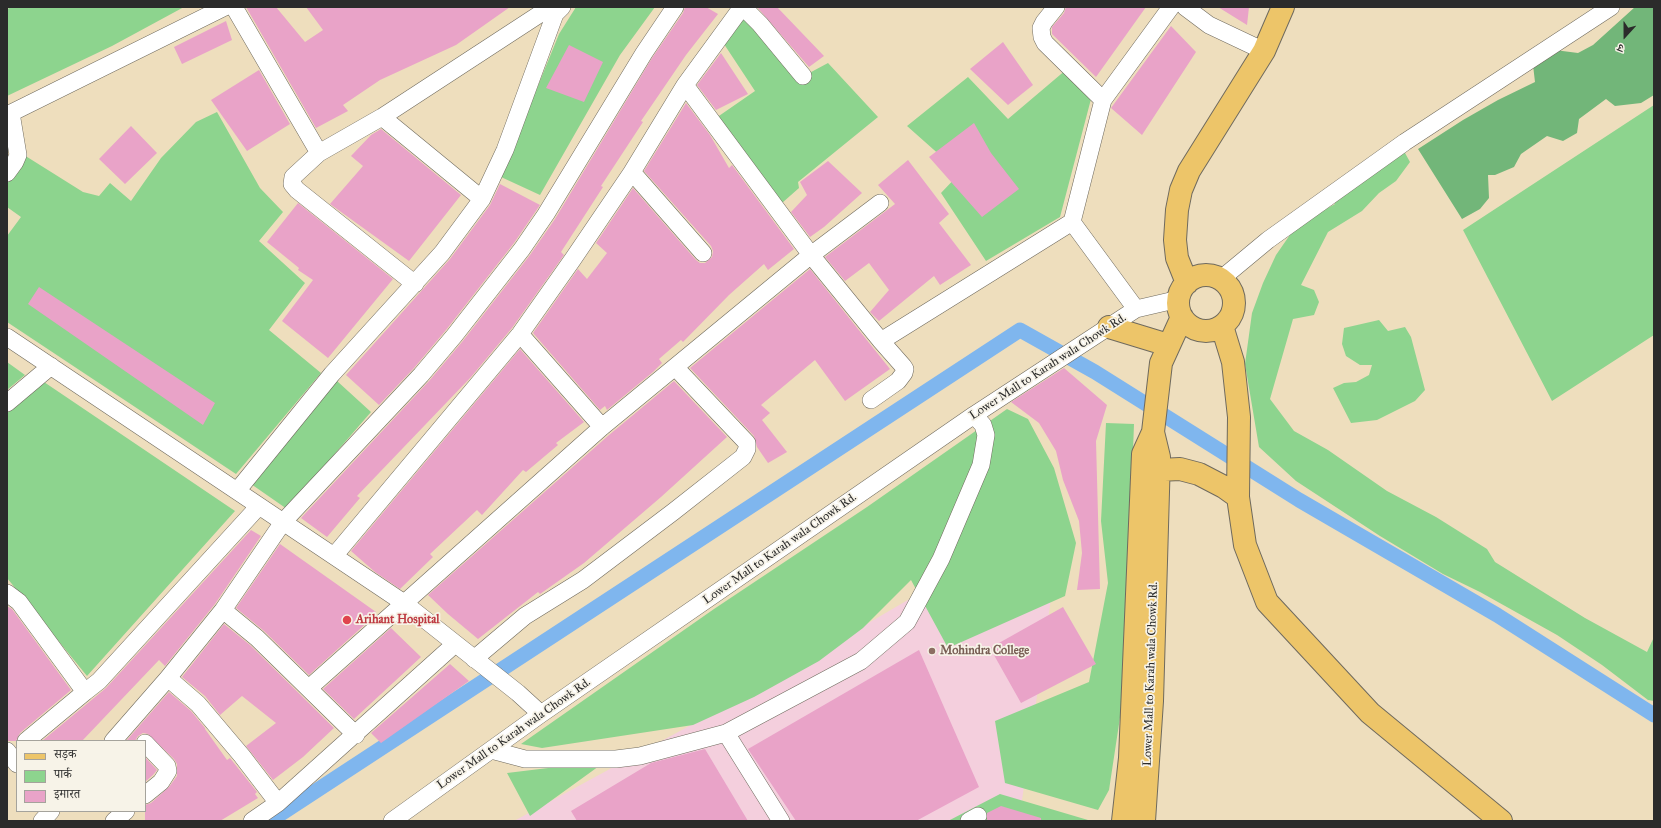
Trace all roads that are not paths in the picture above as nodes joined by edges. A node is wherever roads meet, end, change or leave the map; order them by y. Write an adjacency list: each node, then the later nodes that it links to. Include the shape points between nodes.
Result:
1 (225, 7): 15 (street)
2 (234, 7): 17 (street)
3 (675, 7): 46 (street, via 522,249 421,375)
4 (742, 7): 12 (street, via 760,24); 13 (street)
5 (1056, 7): 14 (street, via 1041,28 1045,43)
6 (1171, 7): 14 (street)
7 (1185, 7): 11 (street, via 1209,25)
8 (1283, 7): 11 (main road)
9 (1611, 7): 25 (street, via 1405,142 1268,240)
10 (554, 9): 16 (street); 20 (street, via 505,150)
11 (1264, 51): 27 (main road, via 1189,171 1181,190 1175,240)
12 (803, 76)
13 (685, 85): 18 (street); 24 (street)
14 (1103, 100): 22 (street)
15 (9, 114): 19 (street, via 18,155)
16 (382, 117): 17 (street); 20 (street)
17 (319, 153): 26 (street, via 293,177 292,184)
18 (632, 172): 23 (street); 31 (street)
19 (7, 173)
20 (482, 199): 26 (street, via 442,253)
21 (880, 203): 24 (street)
22 (1072, 222): 28 (street); 33 (street)
23 (703, 253)
24 (811, 255): 33 (street); 36 (street)
25 (1221, 279): 27 (main road, via 1203,275 1194,277); 29 (main road, via 1233,293 1234,302 1233,311)
26 (415, 284): 43 (street, via 332,374)
27 (1182, 299): 28 (street, Lower Mall to Karah wala Chowk Rd.); 29 (main road, via 1188,324 1200,330 1214,330); 34 (main road, Lower Mall to Karah wala Chowk Rd.)
28 (1136, 310): 30 (street, Lower Mall to Karah wala Chowk Rd.)
29 (1222, 326): 44 (main road, via 1233,362 1239,417)
30 (1110, 327): 34 (main road); 39 (street, Lower Mall to Karah wala Chowk Rd.)
31 (520, 334): 40 (street); 47 (street)
32 (7, 337): 35 (street)
33 (881, 341): 37 (street, via 905,369 898,381)
34 (1168, 345): 41 (main road, Lower Mall to Karah wala Chowk Rd., via 1161,363)
35 (51, 366): 38 (street); 43 (street)
36 (675, 367): 40 (street); 52 (street, via 747,443 743,457 583,580 525,616)
37 (871, 400)
38 (7, 403)
39 (974, 415): 56 (street, Lower Mall to Karah wala Chowk Rd.); 58 (street, via 983,425 986,435 981,464 941,559 907,622 861,661)
40 (602, 427): 49 (street)
41 (1153, 429): 42 (main road, Lower Mall to Karah wala Chowk Rd.); 76 (main road, via 1143,454 1130,758)
42 (1159, 470): 44 (main road, via 1180,469 1199,474); 77 (main road, Lower Mall to Karah wala Chowk Rd., via 1152,701)
43 (237, 491): 45 (street)
44 (1238, 491): 78 (main road, via 1245,545 1267,602 1370,713)
45 (259, 506): 46 (street); 55 (street, via 99,681)
46 (283, 522): 47 (street); 50 (street)
47 (334, 556): 49 (street)
48 (7, 592): 55 (street, via 19,602)
49 (404, 603): 51 (street); 54 (street)
50 (223, 610): 53 (street); 54 (street, via 257,638)
51 (455, 644): 52 (street); 59 (street)
52 (480, 665): 56 (street)
53 (168, 678): 57 (street); 66 (street, via 198,704)
54 (309, 688): 59 (street)
55 (84, 692): 60 (street)
56 (541, 714): 64 (street, Lower Mall to Karah wala Chowk Rd.)
57 (127, 724): 61 (street); 62 (street)
58 (726, 733): 64 (street, via 640,756 616,759 525,759); 75 (street)
59 (356, 734): 66 (street)
60 (27, 740)
61 (114, 740)
62 (142, 740)
63 (146, 744): 65 (street, via 167,766 168,772 161,782)
64 (491, 750): 74 (street, Lower Mall to Karah wala Chowk Rd.)
65 (146, 794)
66 (278, 803): 73 (street)
67 (50, 812): 70 (street)
68 (56, 812): 71 (street)
69 (125, 812): 72 (street)
70 (42, 821)
71 (62, 821)
72 (114, 821)
73 (252, 821)
74 (392, 821)
75 (781, 821)
76 (1123, 821)
77 (1144, 821)
78 (1501, 821)

